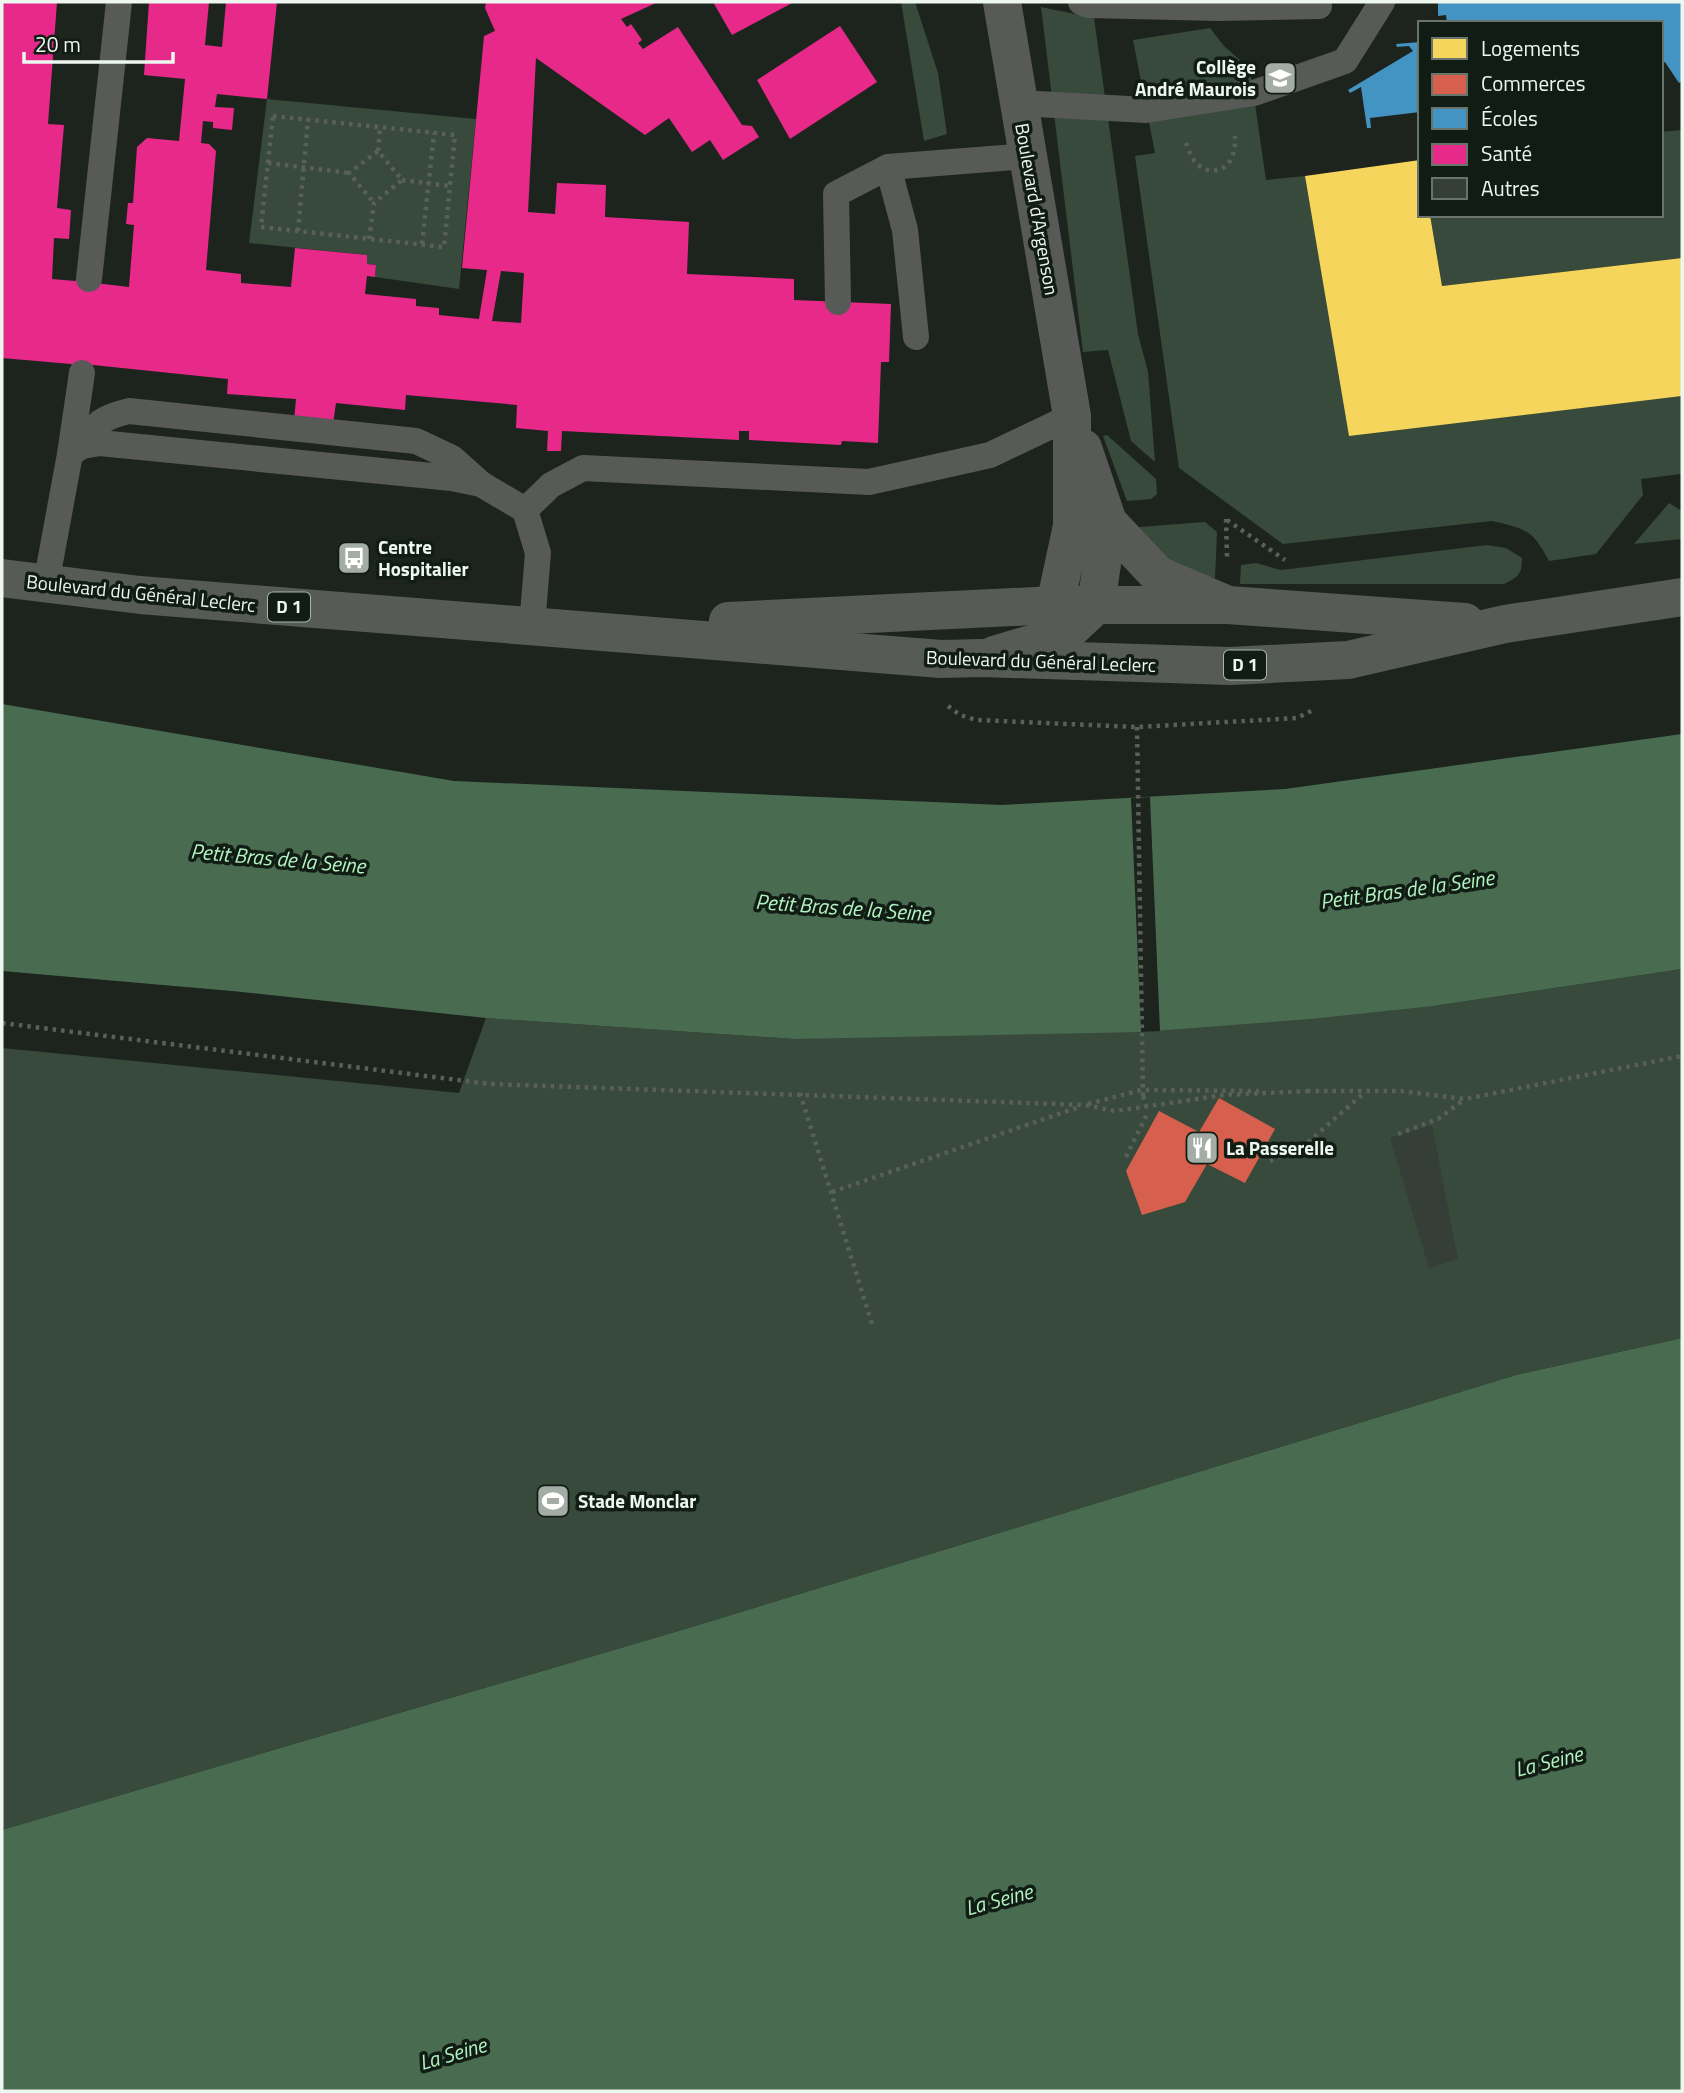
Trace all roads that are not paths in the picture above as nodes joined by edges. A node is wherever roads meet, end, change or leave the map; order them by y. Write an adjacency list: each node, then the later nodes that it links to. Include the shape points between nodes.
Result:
1 (119, 2): 9 (lane)
2 (1002, 2): 6 (street, Boulevard d'Argenson)
3 (1081, 2): 5 (lane, via 1218,8)
4 (1382, 2): 6 (lane, via 1345,61 1254,93 1146,110)
5 (1319, 6)
6 (1019, 103): 7 (street, Boulevard d'Argenson)
7 (1028, 156): 8 (lane); 13 (street, Boulevard d'Argenson)
8 (888, 167): 10 (lane, via 836,194); 11 (lane, via 905,230)
9 (89, 279)
10 (838, 302)
11 (916, 337)
12 (82, 373): 14 (lane)
13 (1072, 416): 15 (lane, via 990,455 869,482 583,468 551,485); 16 (street, Boulevard d'Argenson); 20 (street, Boulevard d'Argenson, via 1072,526)
14 (76, 450): 15 (lane, via 100,443 452,478 481,484); 18 (lane)
15 (525, 510): 24 (lane, via 538,553)
16 (1108, 522): 21 (street, Boulevard d'Argenson); 22 (street, Boulevard d'Argenson, via 1158,575)
17 (2, 578): 18 (main road, Boulevard du Général Leclerc / D 1)
18 (46, 584): 24 (main road, Boulevard du Général Leclerc / D 1)
19 (1682, 597): 23 (main road, Boulevard du Général Leclerc / D 1)
20 (1055, 605): 21 (main road, Boulevard du Général Leclerc / D 1); 25 (main road, Boulevard du Général Leclerc / D 1)
21 (1096, 605): 22 (main road, Boulevard du Général Leclerc / D 1); 26 (street, via 1065,634)
22 (1228, 606): 23 (main road, Boulevard du Général Leclerc / D 1)
23 (1505, 624): 26 (main road, Boulevard du Général Leclerc / D 1, via 1348,660 1230,666)
24 (532, 626): 25 (main road, Boulevard du Général Leclerc / D 1)
25 (573, 629): 26 (main road, Boulevard du Général Leclerc / D 1, via 942,659)
26 (982, 658)

